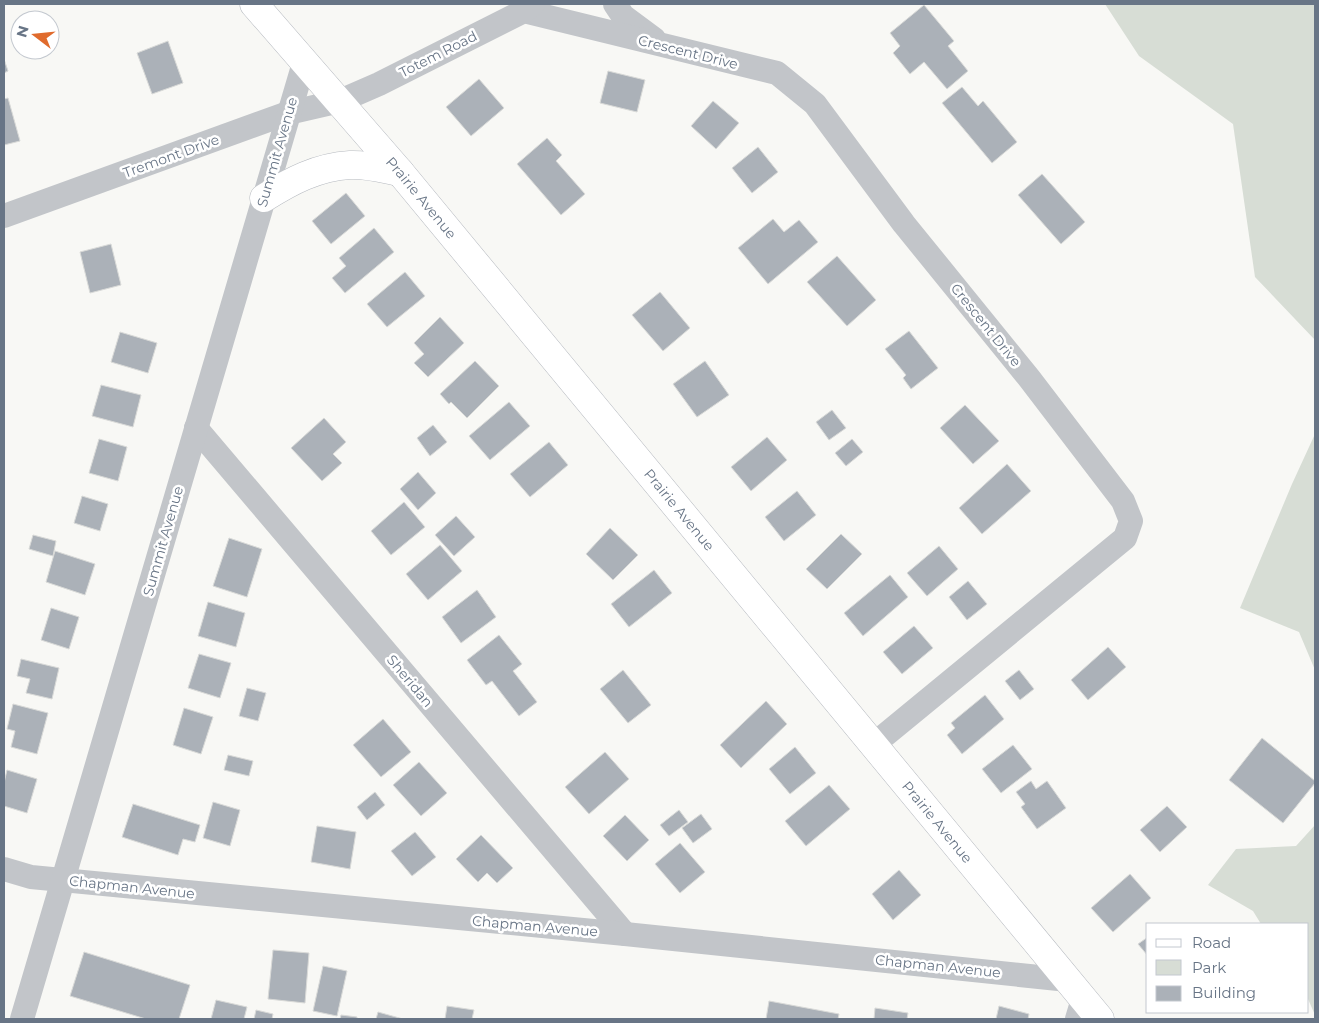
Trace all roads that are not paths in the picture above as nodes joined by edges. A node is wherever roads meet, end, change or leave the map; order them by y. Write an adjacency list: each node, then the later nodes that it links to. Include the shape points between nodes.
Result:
1 (254, 4): 5 (main road, Prairie Avenue)
2 (615, 4): 4 (street, via 623,16)
3 (529, 8): 4 (street, Crescent Drive); 6 (street, Totem Road)
4 (664, 46): 12 (street, Crescent Drive, via 777,73 815,104 904,224 1029,378 1123,501 1131,521 1125,538)
5 (304, 63): 6 (main road, Prairie Avenue); 7 (street, Summit Avenue)
6 (340, 101): 7 (street, Tremont Drive); 8 (main road, Prairie Avenue)
7 (288, 113): 9 (street, Summit Avenue); 10 (street, Tremont Drive)
8 (400, 172): 9 (main road, via 350,165 317,171 289,182); 12 (main road, Prairie Avenue)
9 (264, 198): 11 (street, Summit Avenue)
10 (4, 216)
11 (196, 428): 14 (street, Summit Avenue); 15 (street, Sheridan)
12 (872, 746): 16 (main road, Prairie Avenue)
13 (4, 869): 14 (street, Chapman Avenue, via 31,877)
14 (63, 880): 15 (street, Chapman Avenue); 17 (street, Summit Avenue)
15 (625, 934): 16 (street, Chapman Avenue)
16 (1082, 1004)
17 (22, 1019)

